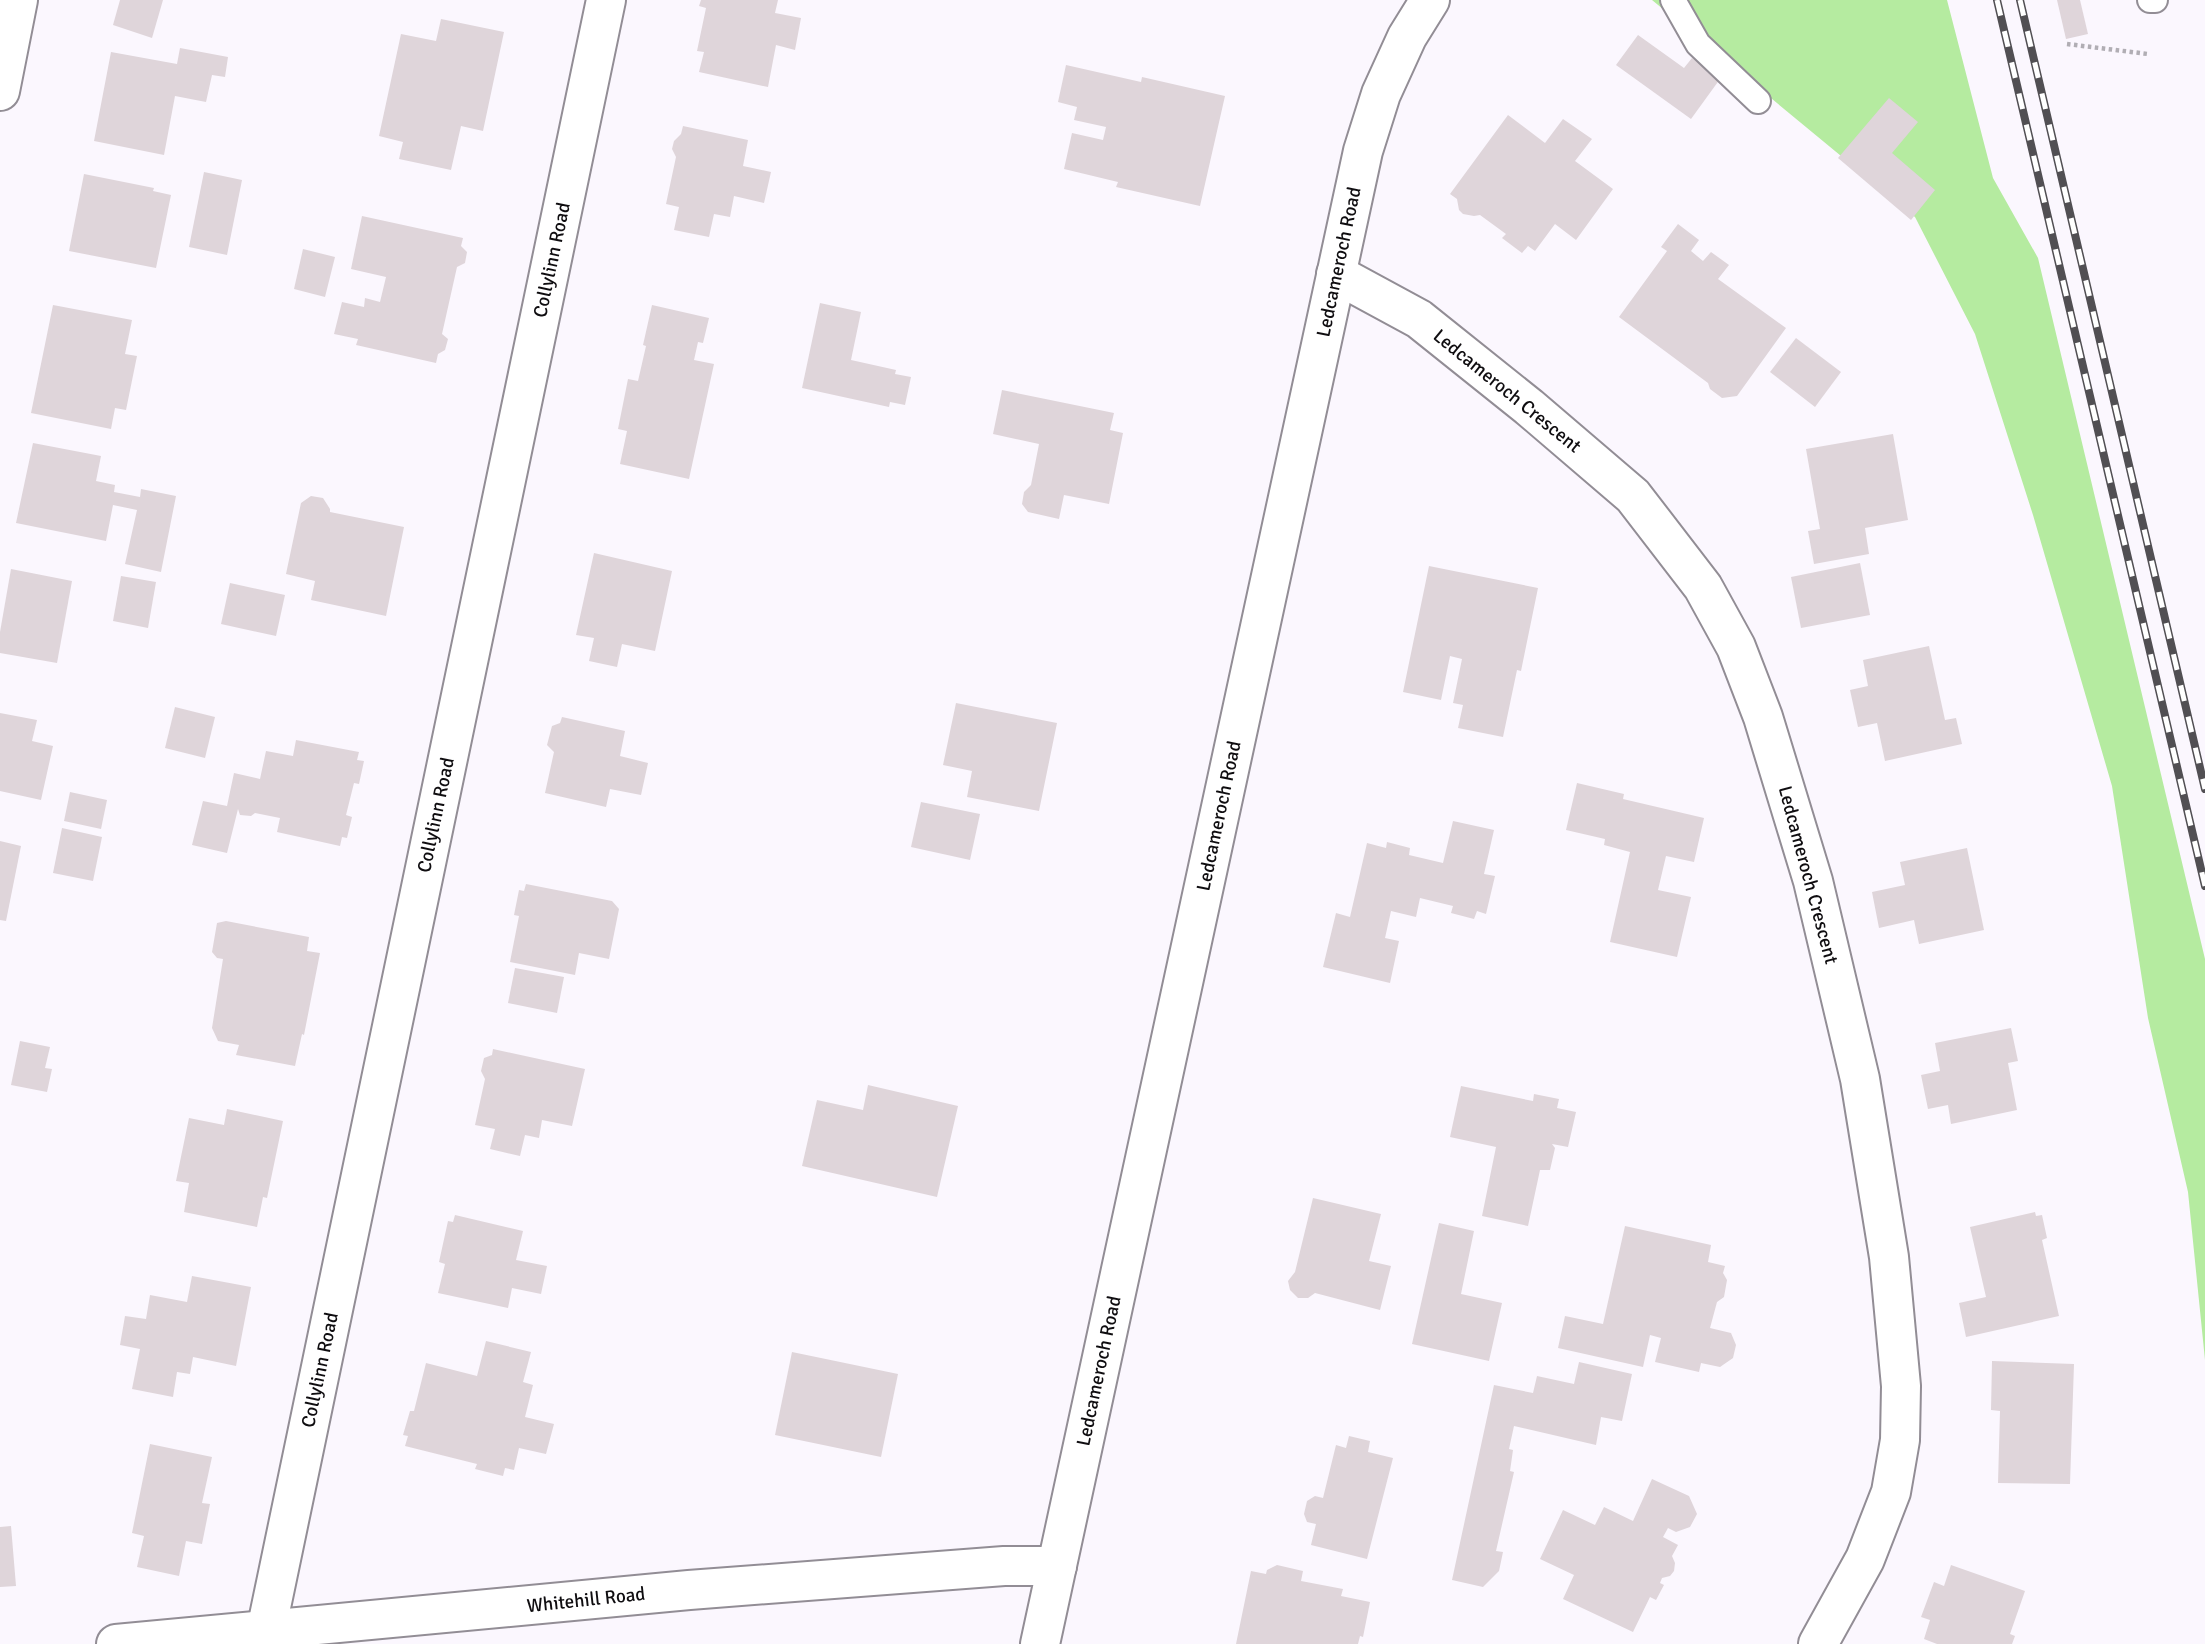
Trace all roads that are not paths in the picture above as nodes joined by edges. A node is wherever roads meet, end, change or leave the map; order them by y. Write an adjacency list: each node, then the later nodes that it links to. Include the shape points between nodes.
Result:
1 (18, 0): 5 (street)
2 (606, 0): 9 (street, Collylinn Road)
3 (1430, 0): 7 (street, Ledcameroch Road, via 1381,94 1363,151)
4 (1673, 0): 6 (lane, via 1698,44)
5 (0, 91)
6 (1758, 101)
7 (1336, 274): 8 (street, Ledcameroch Road); 13 (street, Ledcameroch Crescent, via 1419,319 1633,496 1703,587 1736,647 1763,717 1813,881 1860,1079 1889,1257 1901,1386 1900,1440 1891,1492 1865,1559)
8 (1057, 1566): 9 (street, Whitehill Road, via 689,1590); 12 (street, Ledcameroch Road)
9 (266, 1631): 10 (street, Whitehill Road)
10 (208, 1640): 11 (street, Whitehill Road)
11 (116, 1644)
12 (1040, 1644)
13 (1818, 1644)

